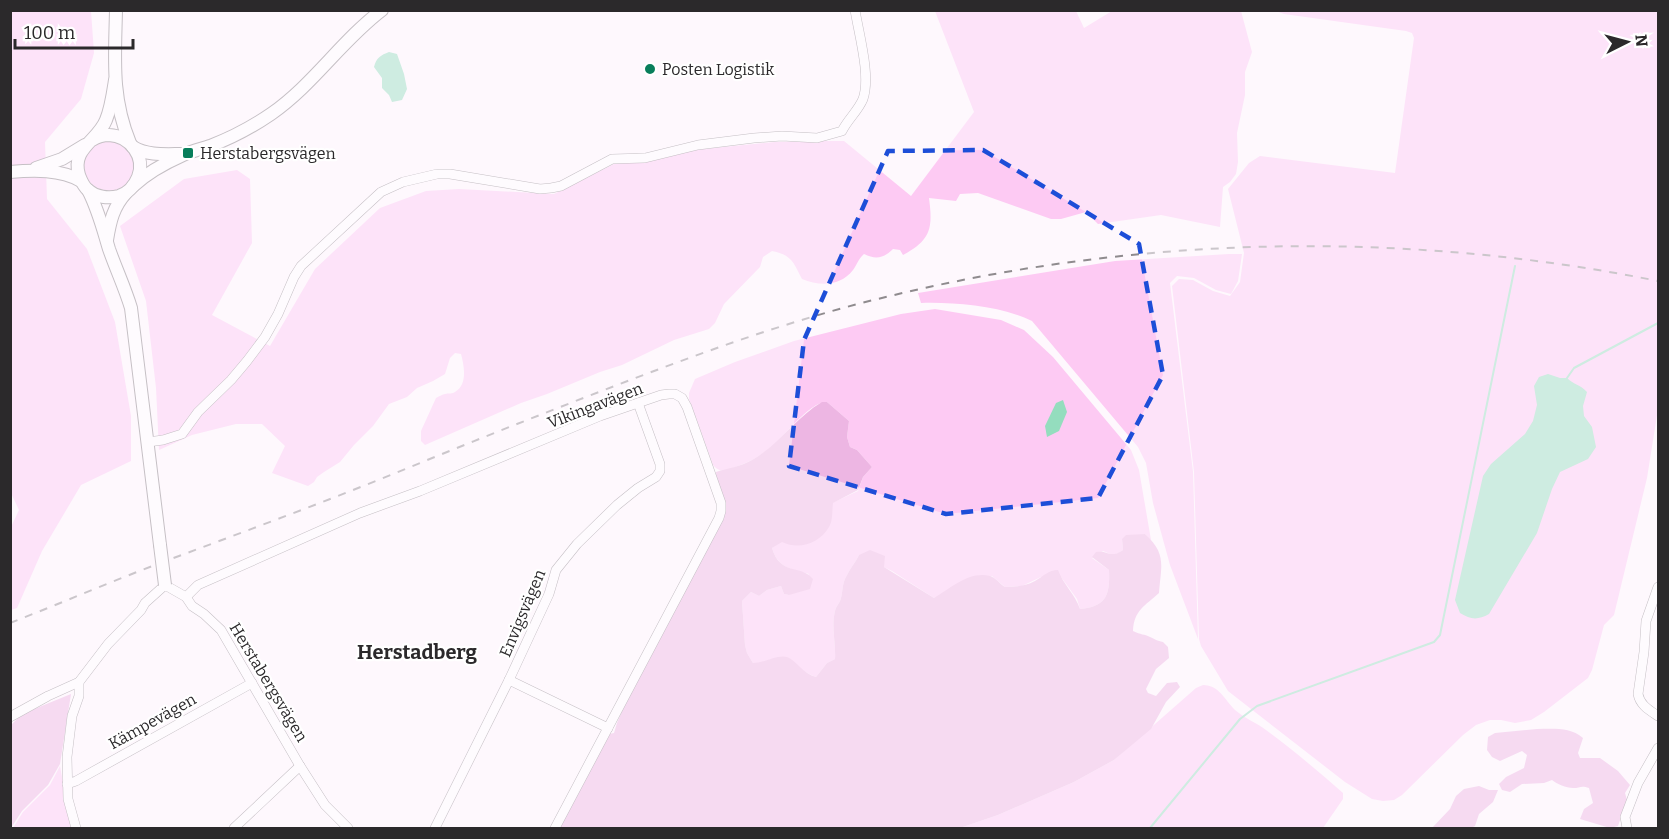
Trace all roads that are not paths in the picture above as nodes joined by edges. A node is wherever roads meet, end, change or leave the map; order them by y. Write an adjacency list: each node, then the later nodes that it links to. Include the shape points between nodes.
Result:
1 (116, 10): 4 (street)
2 (382, 10): 7 (street, via 271,115 226,139)
3 (855, 10): 13 (street, via 866,86 863,99 842,131 817,138 754,138 698,145 645,158 612,159 551,188 450,174 389,187 302,266 265,337 182,434)
4 (115, 80): 5 (street, via 107,118); 6 (street, via 119,112)
5 (89, 142): 6 (street, via 108,135 120,136); 8 (street, via 62,159); 9 (street, via 77,164)
6 (132, 145): 7 (street, via 141,151); 10 (street, via 140,164)
7 (184, 154): 10 (street, via 148,173)
8 (17, 171): 9 (street, via 63,174)
9 (85, 186): 10 (street, via 107,198); 11 (street)
10 (130, 189): 11 (street, via 115,207)
11 (107, 241): 13 (street, via 131,308)
12 (638, 403): 16 (street, Vikingavägen, via 360,513 198,585); 17 (street, Envigsvägen, via 660,471 563,559); 22 (street, Vikingavägen, via 669,394 686,403 721,511)
13 (148, 442): 14 (street, bridge)
14 (165, 585): 16 (street, Herstabergsvägen); 18 (street, via 108,644)
15 (1659, 587): 20 (street, via 1646,621 1638,694 1639,700)
16 (186, 597): 19 (street, Herstabergsvägen, via 221,630)
17 (509, 680): 22 (street); 29 (street, Envigsvägen)
18 (79, 682): 21 (street); 25 (street, via 67,757)
19 (252, 683): 24 (street, Herstabergsvägen); 25 (street, Kämpevägen)
20 (1659, 716)
21 (10, 717)
22 (608, 728): 30 (street, Vikingavägen)
23 (1659, 748): 31 (street, via 1638,783 1625,817)
24 (300, 766): 27 (street); 28 (street, Herstabergsvägen, via 325,805)
25 (67, 784): 26 (street)
26 (76, 828)
27 (234, 828)
28 (348, 828)
29 (435, 828)
30 (555, 828)
31 (1627, 828)

